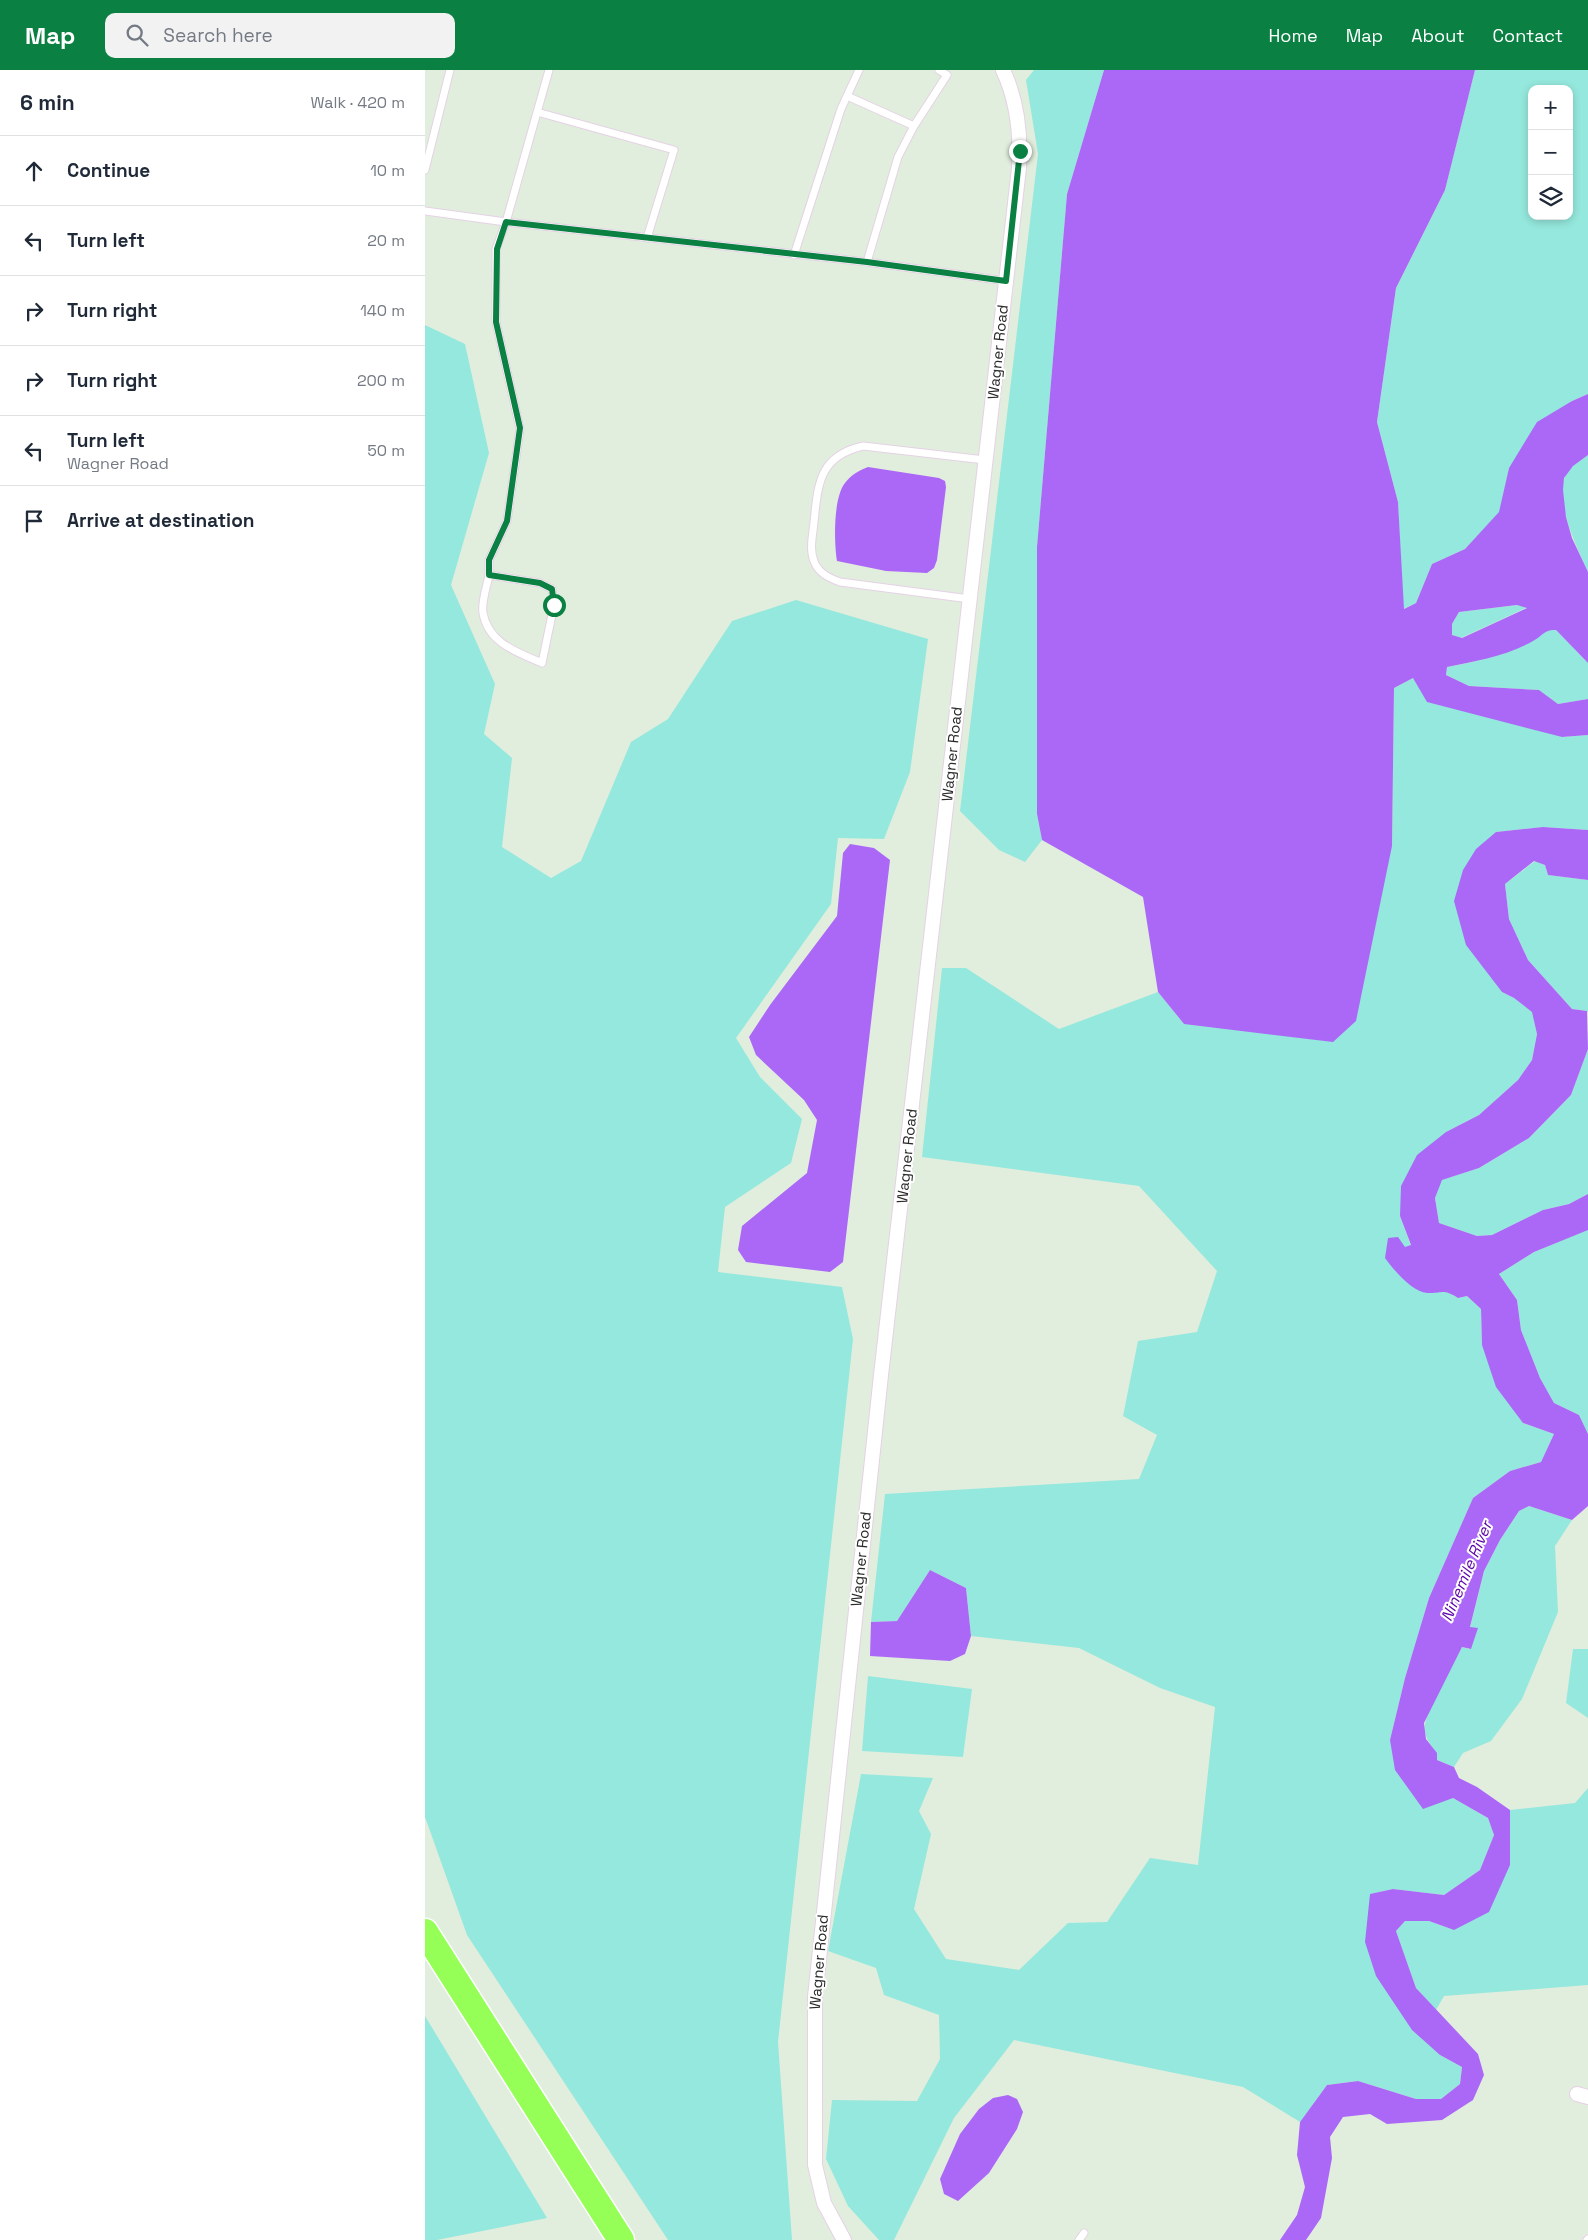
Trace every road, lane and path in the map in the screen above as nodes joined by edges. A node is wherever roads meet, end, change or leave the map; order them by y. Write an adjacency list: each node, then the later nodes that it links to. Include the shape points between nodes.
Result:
1 (450, 70): 9 (lane)
2 (549, 70): 7 (lane)
3 (859, 70): 6 (lane)
4 (939, 70): 8 (lane, via 947,75)
5 (1003, 70): 15 (street, Wagner Road, via 1013,98 1020,151)
6 (847, 96): 8 (lane); 13 (lane)
7 (537, 112): 11 (lane); 12 (lane, via 674,150)
8 (914, 126): 14 (lane, via 898,157)
9 (425, 170)
10 (425, 211): 11 (lane)
11 (506, 222): 12 (lane); 17 (lane, via 497,249 496,322 520,428 507,521 489,560)
12 (647, 238): 13 (lane)
13 (794, 255): 14 (lane)
14 (867, 262): 15 (lane)
15 (1006, 281): 16 (street, Wagner Road)
16 (985, 460): 18 (street, Wagner Road); 18 (lane, via 863,446 834,459 817,486 812,550 814,562 827,577 840,582)
17 (489, 575): 17 (lane, via 540,583 552,589 554,605 542,663 492,636 483,612)
18 (970, 599): 22 (street, Wagner Road, via 879,1395 815,1998 815,2165 824,2203)
19 (425, 1932): 21 (highway)
20 (1084, 2233): 23 (lane)
21 (621, 2240)
22 (844, 2240)
23 (1079, 2240)

